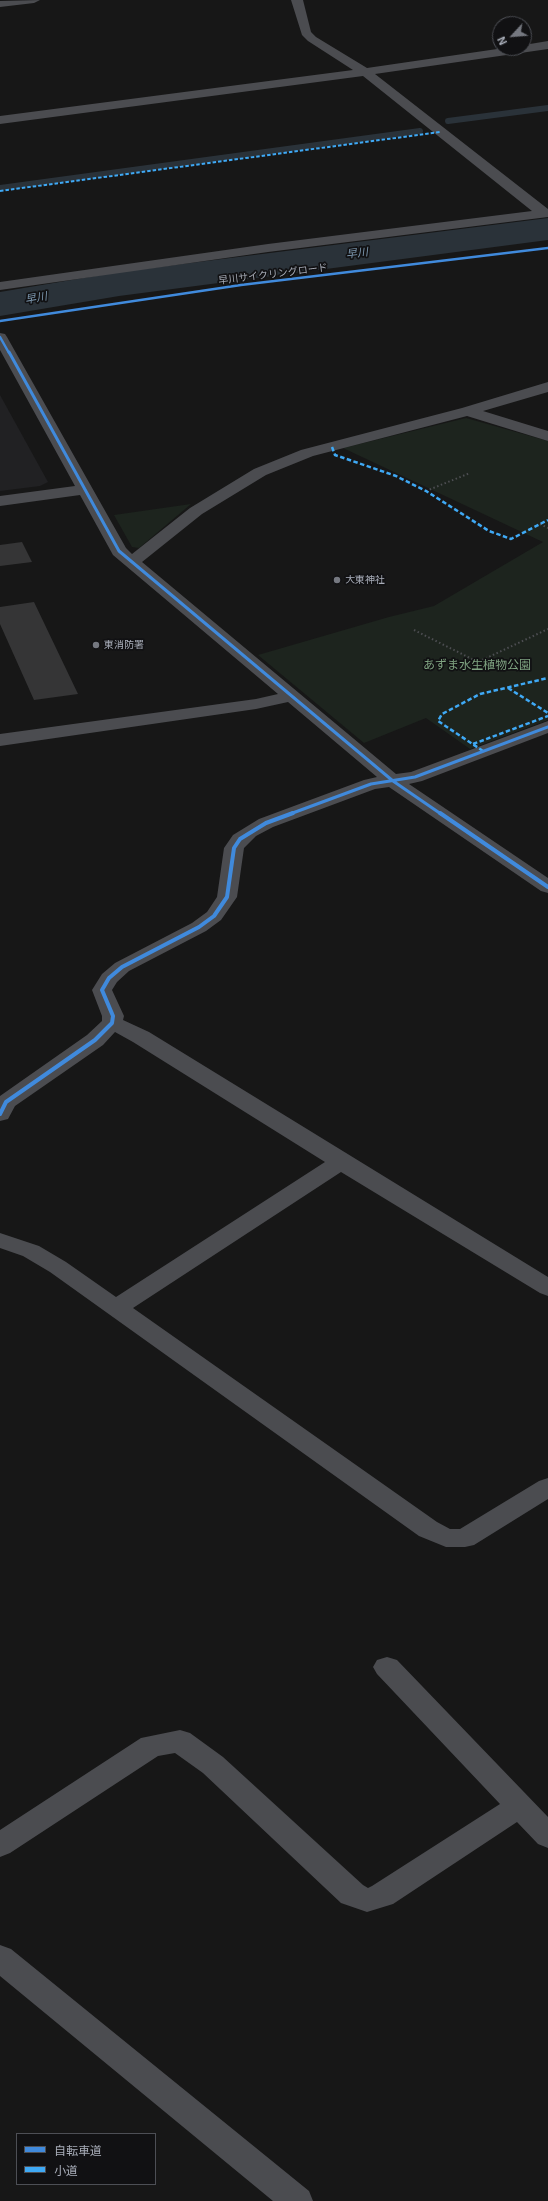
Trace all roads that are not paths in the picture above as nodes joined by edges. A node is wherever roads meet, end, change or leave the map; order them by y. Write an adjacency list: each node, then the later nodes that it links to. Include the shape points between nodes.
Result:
1 (34, 0): 3 (street)
2 (297, 0): 5 (street, via 306,33)
3 (0, 4)
4 (548, 45): 5 (street)
5 (365, 72): 6 (street); 7 (street)
6 (0, 120)
7 (546, 214): 8 (street, via 268,248)
8 (0, 286)
9 (0, 337): 13 (street)
10 (548, 387): 11 (street)
11 (467, 411): 12 (street); 15 (street, via 307,453 260,472 196,511)
12 (548, 436)
13 (84, 490): 14 (street); 15 (street, via 114,544)
14 (0, 501)
15 (131, 561): 16 (street)
16 (291, 696): 18 (street, via 256,704); 19 (street)
17 (548, 727): 19 (street, via 415,776)
18 (0, 740)
19 (393, 781): 20 (street); 21 (street, via 371,784 266,823 240,839 234,848 227,897 214,916 199,927 122,967 109,978 102,990 113,1016)
20 (540, 882)
21 (112, 1023): 22 (street, via 95,1040 6,1102); 23 (street, via 141,1037)
22 (0, 1114)
23 (341, 1162): 25 (street); 26 (street)
24 (0, 1240): 26 (street, via 31,1251)
25 (548, 1288)
26 (116, 1308): 27 (street, via 428,1528 446,1538 465,1538)
27 (548, 1487)
28 (387, 1667): 29 (street)
29 (518, 1806): 30 (street); 31 (street, via 382,1894 367,1900 352,1894 213,1765 180,1741 151,1746)
30 (548, 1836)
31 (0, 1845)
32 (0, 1958): 33 (street)
33 (297, 2201)

